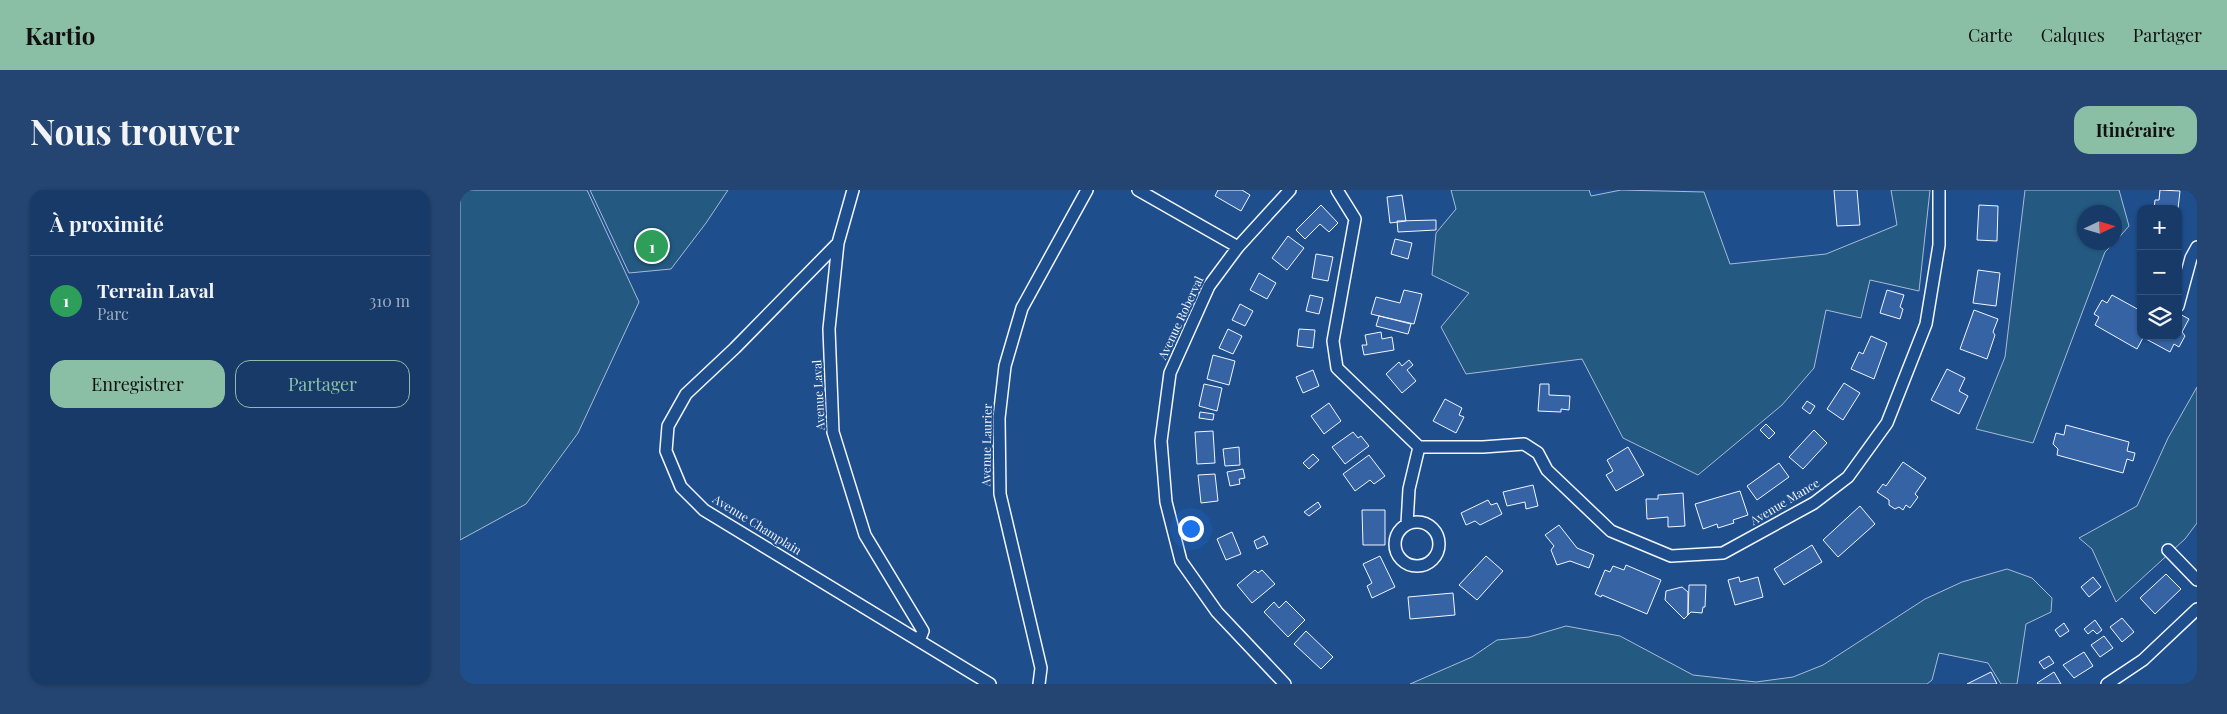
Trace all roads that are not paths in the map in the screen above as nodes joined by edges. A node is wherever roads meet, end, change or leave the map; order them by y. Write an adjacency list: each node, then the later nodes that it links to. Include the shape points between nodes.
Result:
1 (853, 190): 7 (street, Avenue Laval)
2 (1087, 190): 18 (street, Avenue Laurier, via 1022,308 1005,366 999,418 1000,494 1041,668)
3 (1138, 190): 8 (street)
4 (1290, 190): 8 (street, Avenue Roberval)
5 (1338, 190): 11 (street, via 1355,219 1333,340 1336,368)
6 (1939, 190): 11 (street, Avenue Mance, via 1939,245 1926,324 1887,423 1848,477 1814,503 1724,553 1671,556 1612,531 1547,470 1538,453 1524,444)
7 (838, 243): 16 (street, Avenue Laval, via 829,329 834,432 865,535 923,631); 16 (street, Avenue Champlain, via 686,394 668,426 666,452 681,488 704,510)
8 (1238, 247): 19 (street, Avenue Roberval, via 1209,286 1170,374 1161,441 1166,502 1181,561 1217,612)
9 (2197, 247): 10 (street)
10 (2181, 295)
11 (1418, 447): 12 (street, via 1409,488)
12 (1407, 524): 12 (street, via 1395,540 1397,553 1412,566 1433,561 1440,545 1437,532 1427,523)
13 (2168, 550): 14 (street)
14 (2197, 580)
15 (2197, 609): 20 (street, via 2143,660)
16 (919, 640): 17 (street, Avenue Champlain)
17 (990, 684)
18 (1039, 684)
19 (1285, 684)
20 (2107, 684)

